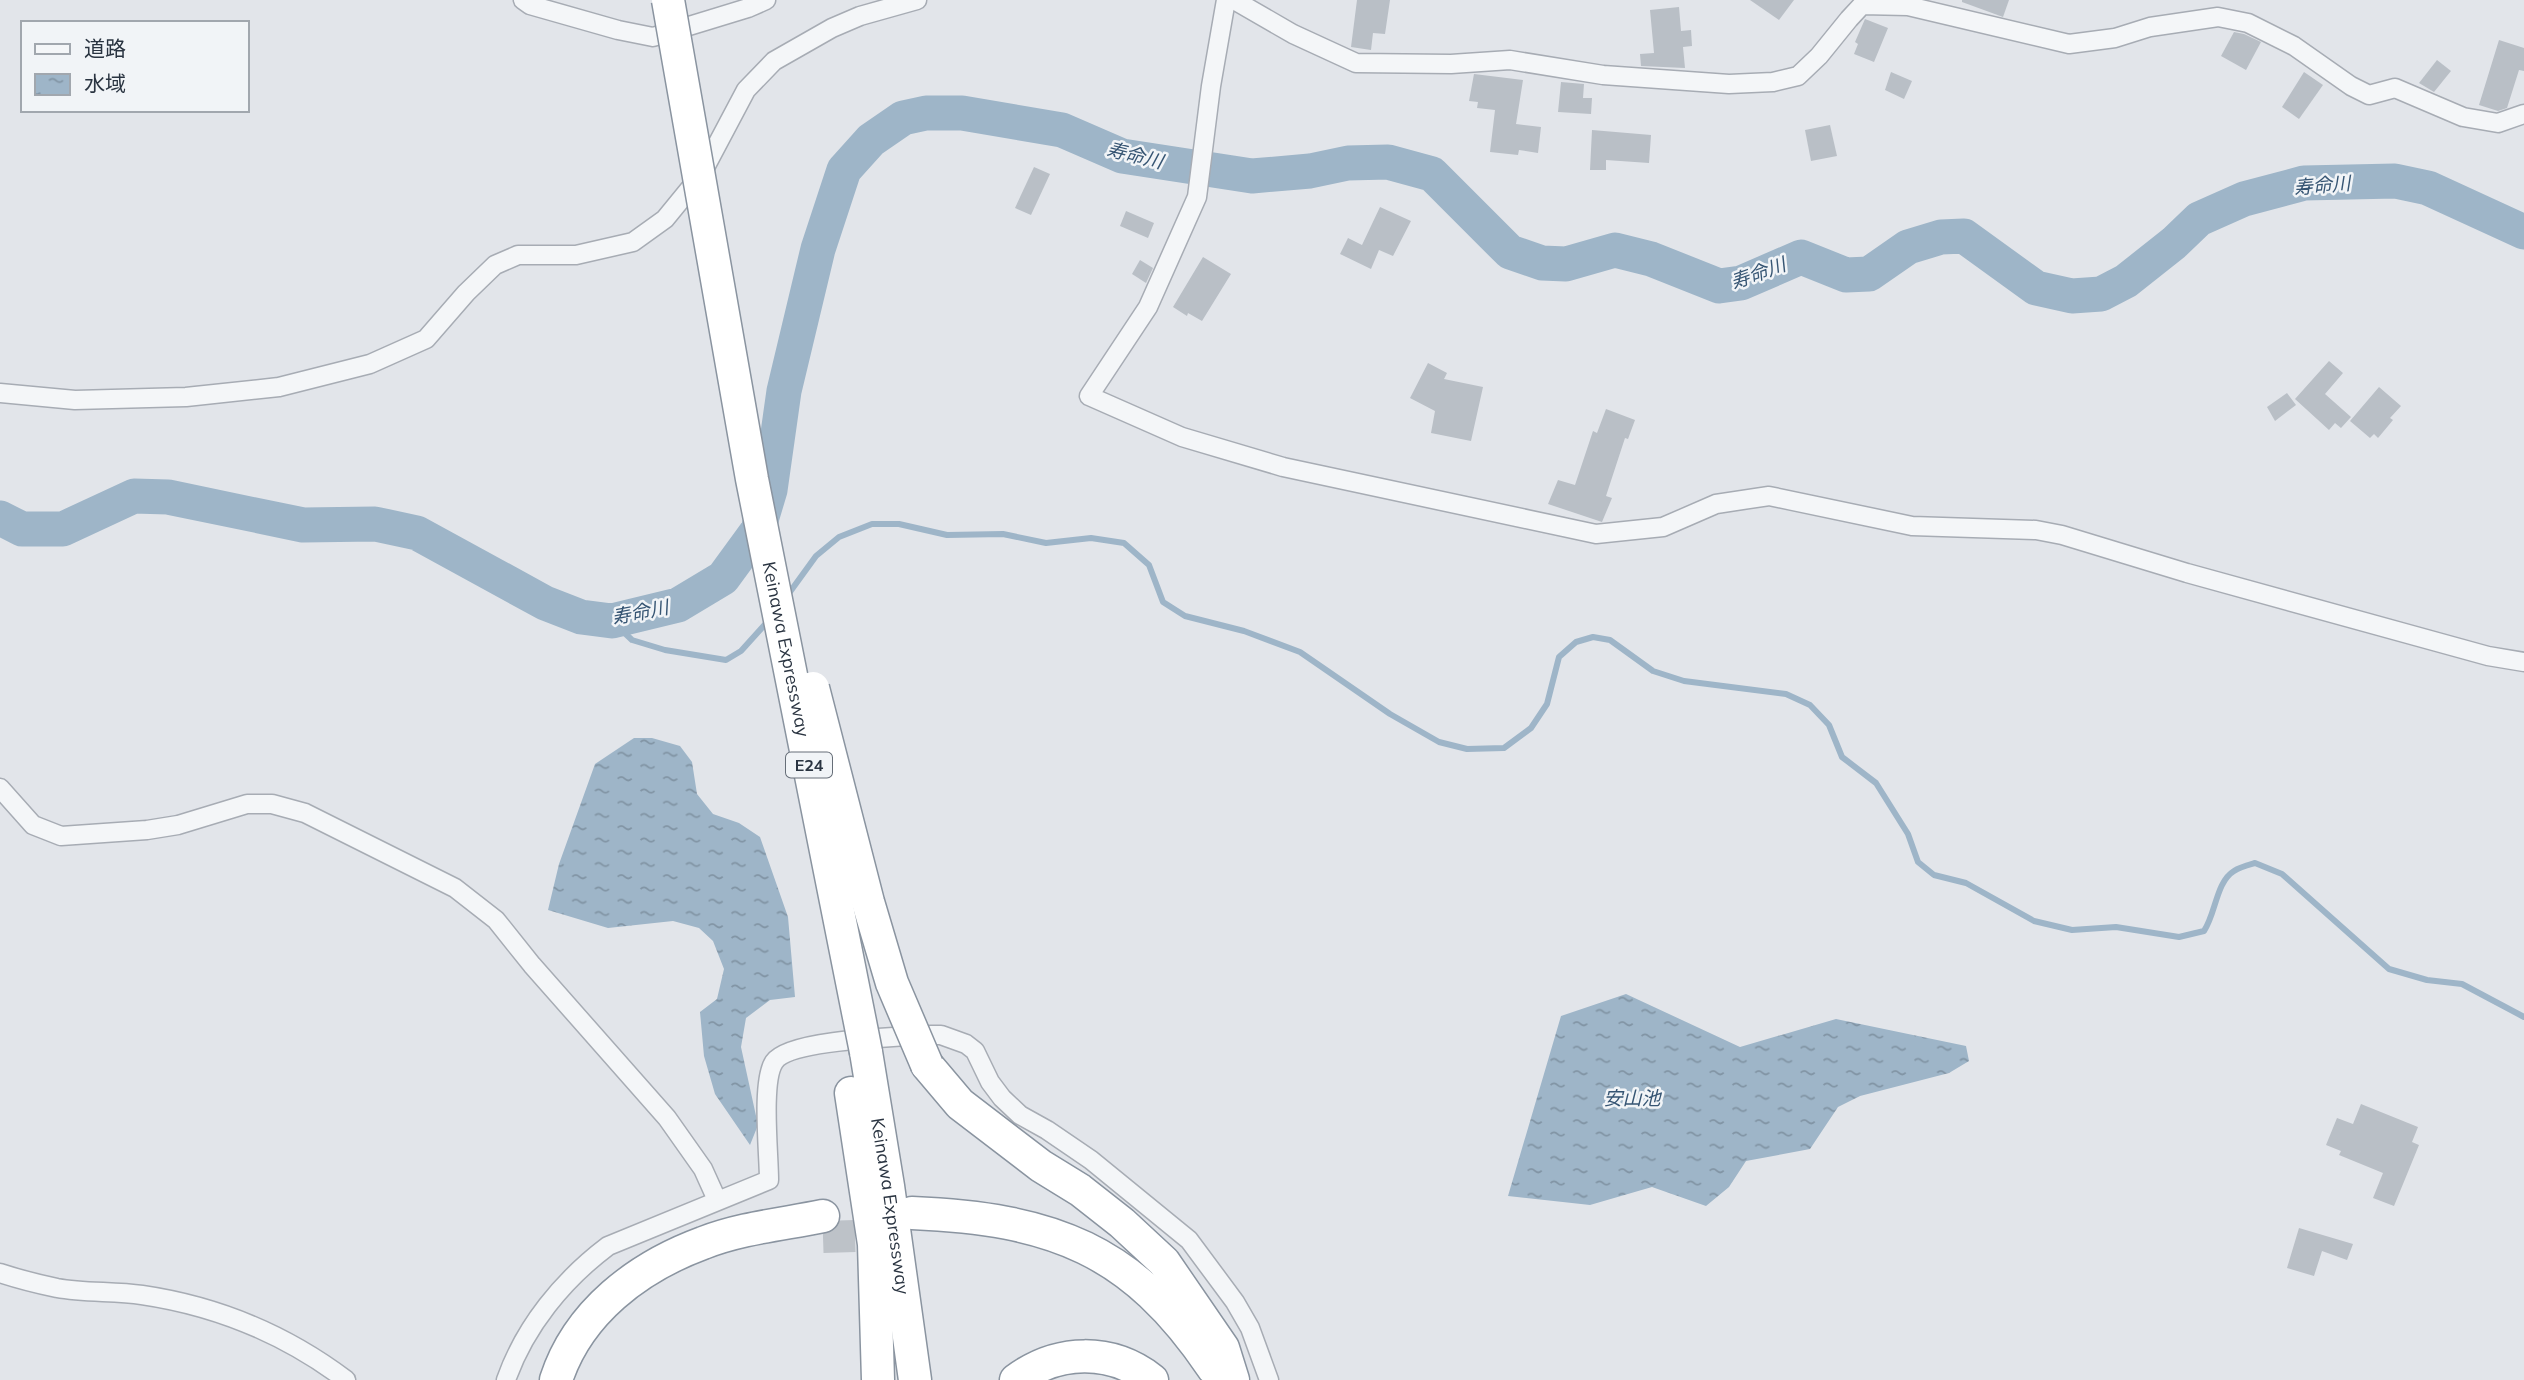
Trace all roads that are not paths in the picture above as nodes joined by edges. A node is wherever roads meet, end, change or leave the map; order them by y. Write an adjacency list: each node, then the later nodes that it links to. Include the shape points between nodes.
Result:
1 (523, 0): 3 (street, via 653,37)
2 (668, 0): 9 (highway, Keinawa Expressway / E24, bridge)
3 (766, 0)
4 (917, 0): 8 (street, via 860,16 774,61 746,90 694,183 665,219 632,242 576,255 517,255 495,265 426,339 370,365 279,387 186,397 75,400)
5 (1226, 0): 10 (street, via 1197,197 1148,307 1089,396 1182,437 1283,467 1596,534 1663,527 1716,504 1769,496 1912,526 2036,530 2488,656)
6 (1234, 0): 7 (street, via 1356,63 1510,60 1603,75 1729,84 1798,76 1862,5 1908,6 2069,44 2218,17 2248,23 2283,40 2369,95 2395,88 2463,117 2498,123)
7 (2524, 114)
8 (0, 393)
9 (752, 479): 12 (highway, Keinawa Expressway / E24, bridge, via 845,945); 25 (highway, bridge, via 780,563 892,983 927,1065 960,1104 1080,1189 1164,1262 1223,1348)
10 (2524, 662)
11 (0, 788): 13 (street, via 33,825 61,836 147,830 247,804 272,804 305,813 455,888 496,920 667,1118 703,1169)
12 (856, 1054): 19 (highway, via 874,1244); 20 (highway, Keinawa Expressway / E24, via 894,1226)
13 (717, 1200): 16 (street, via 608,1246 585,1263 548,1303); 26 (street, via 769,1180 767,1084 774,1062 787,1051 931,1035 950,1038 975,1051 989,1082 1020,1115 1091,1160 1189,1240 1236,1302)
14 (0, 1273): 15 (street, via 57,1288 194,1304 294,1344)
15 (346, 1380)
16 (506, 1380)
17 (556, 1380): 18 (highway, via 585,1323 651,1267 704,1242 823,1227 661,1277 630,1300 597,1335)
18 (573, 1380)
19 (878, 1380)
20 (915, 1380)
21 (1016, 1380): 22 (highway, via 1046,1362 1089,1356 1121,1361)
22 (1152, 1380)
23 (1201, 1380): 24 (highway, via 1163,1323 1119,1285 1067,1256 1017,1241 913,1224 965,1216 1016,1223 1069,1239 1116,1264 1164,1306)
24 (1221, 1380)
25 (1233, 1380)
26 (1269, 1380)

